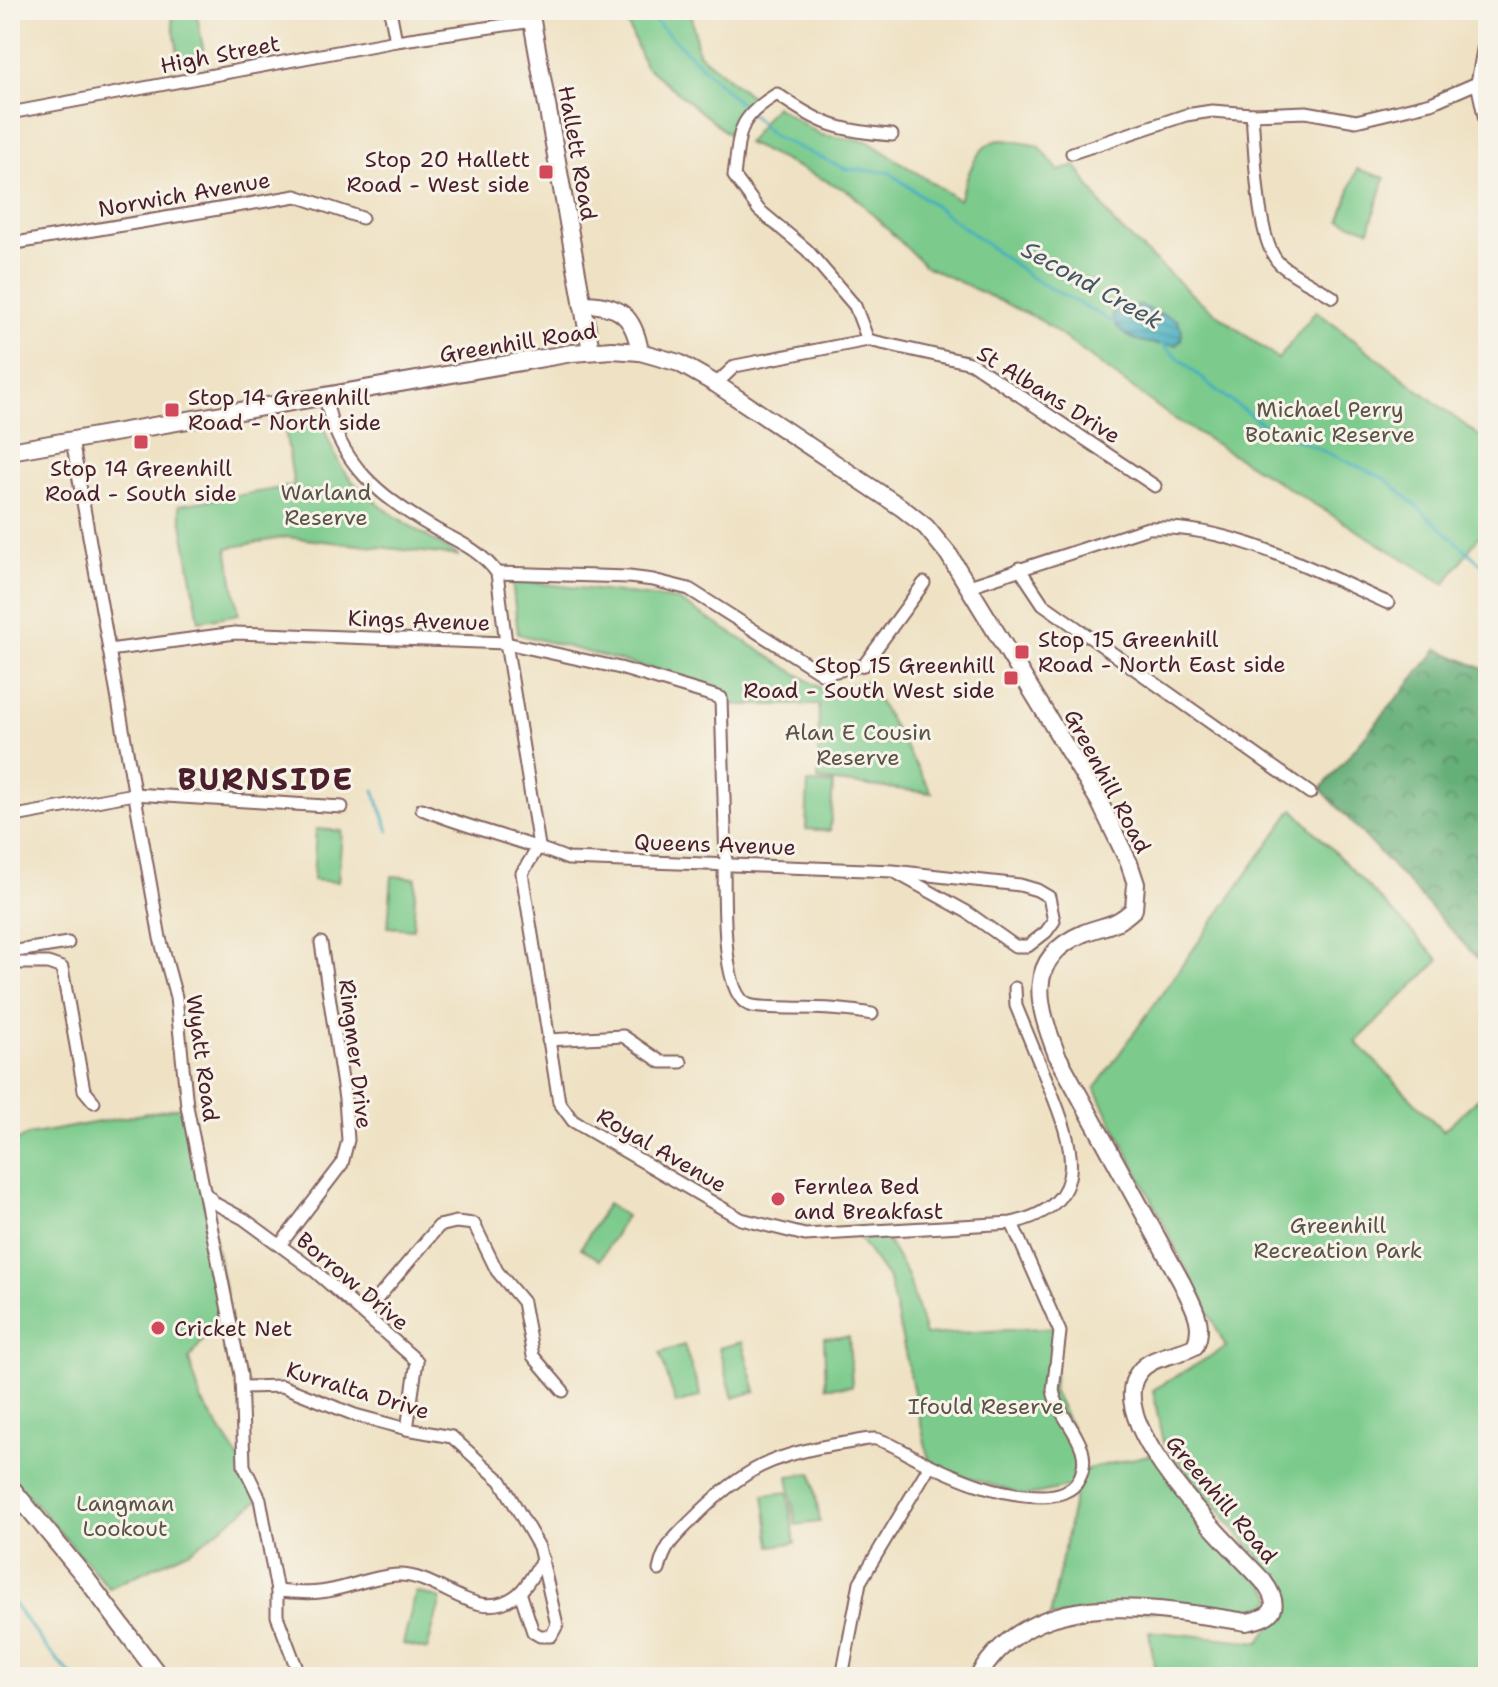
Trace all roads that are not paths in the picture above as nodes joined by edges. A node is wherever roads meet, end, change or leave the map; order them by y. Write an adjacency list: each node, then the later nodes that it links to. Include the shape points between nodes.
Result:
1 (390, 10): 4 (street)
2 (532, 16): 4 (street, High Street); 14 (main road, Hallett Road)
3 (1488, 22): 5 (street)
4 (396, 41): 6 (street, High Street)
5 (1477, 83): 7 (street, via 1431,103 1356,121 1306,112); 8 (street)
6 (10, 113)
7 (1252, 114): 10 (street, via 1186,115); 13 (street, via 1269,251 1279,264)
8 (1488, 134)
9 (892, 135): 15 (street, via 852,132 811,118 777,94 755,107 739,132 734,176 759,210 807,250 855,306)
10 (1072, 153)
11 (362, 218): 12 (street, Norwich Avenue, via 296,196)
12 (10, 244)
13 (1333, 297)
14 (582, 304): 16 (main road, Hallett Road); 17 (main road, via 625,314 634,324)
15 (868, 340): 18 (street, via 735,366); 22 (street, St Albans Drive, via 971,363)
16 (591, 351): 17 (main road, Greenhill Road); 19 (main road, Greenhill Road)
17 (640, 352): 18 (main road, Greenhill Road, via 679,363)
18 (716, 384): 26 (main road, Greenhill Road, via 926,527)
19 (325, 396): 20 (main road, Greenhill Road); 24 (street, via 332,427 350,460 399,509 486,557)
20 (72, 440): 21 (main road, Greenhill Road); 29 (street, Wyatt Road)
21 (10, 451)
22 (1155, 486)
23 (1019, 568): 26 (street); 27 (street, via 1148,528 1171,526 1249,543); 30 (street, via 1043,604)
24 (497, 573): 25 (street, via 629,577 689,589 823,674 864,665); 28 (street)
25 (924, 583)
26 (969, 586): 63 (main road, Greenhill Road, via 1099,801 1136,884 1134,909 1120,922 1083,934 1053,953 1039,990 1057,1055 1199,1321 1195,1346 1152,1361 1138,1372 1133,1399 1137,1420 1173,1480 1263,1581 1275,1602 1263,1619 1246,1622 1129,1609 1050,1617 1008,1640 989,1657)
27 (1388, 603)
28 (506, 643): 29 (street, Kings Avenue, via 235,633); 35 (street); 36 (street, Kings Avenue, via 620,668 721,698)
29 (109, 650): 31 (street, Wyatt Road)
30 (1310, 793)
31 (134, 794): 32 (street); 34 (street); 47 (street, Wyatt Road, via 176,997 187,1106)
32 (342, 807)
33 (422, 809): 35 (street, Queens Avenue)
34 (10, 817)
35 (539, 846): 36 (street, Queens Avenue, via 568,859); 44 (street, Royal Avenue, via 522,873)
36 (725, 864): 37 (street, Queens Avenue); 43 (street, via 728,957 735,993 751,1006)
37 (893, 871): 37 (street, Queens Avenue, via 1015,946 1028,946 1054,921 1049,897 1029,887)
38 (68, 943): 40 (street)
39 (321, 943): 49 (street, Ringmer Drive, via 348,1140 342,1164)
40 (10, 952)
41 (10, 963): 46 (street, via 62,968 84,1090)
42 (1015, 988): 48 (street, Royal Avenue, via 1016,1006 1067,1136 1072,1167 1058,1202 1033,1218)
43 (872, 1014)
44 (548, 1040): 45 (street, via 623,1036 661,1062); 48 (street, Royal Avenue, via 559,1102 573,1121 741,1219 805,1235)
45 (681, 1062)
46 (94, 1102)
47 (206, 1194): 49 (street, Borrow Drive); 51 (street, Wyatt Road)
48 (1012, 1223): 54 (street, via 1060,1332 1054,1399 1084,1453 1081,1476 1066,1492 1025,1496 969,1483)
49 (280, 1245): 50 (street, Borrow Drive)
50 (365, 1313): 52 (street, via 439,1226 474,1224 497,1271 523,1302 533,1356); 53 (street, Borrow Drive, via 417,1361)
51 (242, 1387): 53 (street, Kurralta Drive, via 282,1386); 58 (street, Wyatt Road, via 244,1466 260,1499)
52 (563, 1391)
53 (407, 1429): 56 (street, Kurralta Drive, via 452,1437 501,1481)
54 (930, 1465): 57 (street, via 876,1439 806,1448 758,1466 722,1490 670,1542); 62 (street, via 860,1582)
55 (10, 1486): 60 (main road)
56 (543, 1559): 59 (street); 59 (street, Kurralta Drive, via 557,1625 551,1636 533,1632)
57 (659, 1570)
58 (277, 1591): 59 (street, via 320,1592 398,1575 431,1582 474,1604 496,1604); 61 (street, Wyatt Road, via 277,1616)
59 (520, 1592)
60 (160, 1677)
61 (300, 1677)
62 (842, 1677)
63 (978, 1677)

